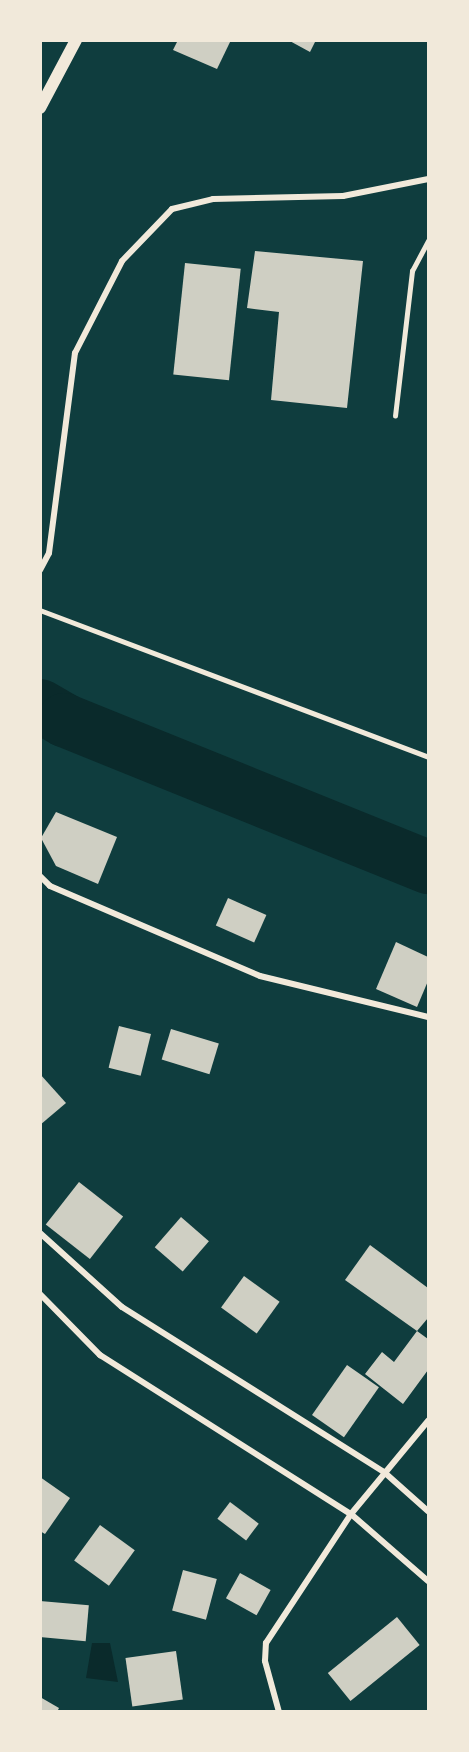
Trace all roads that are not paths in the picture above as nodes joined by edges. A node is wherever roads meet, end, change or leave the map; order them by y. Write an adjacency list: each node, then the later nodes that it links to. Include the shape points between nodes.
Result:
1 (76, 40): 2 (main road)
2 (42, 103)
3 (429, 179): 6 (street, via 343,196 213,199 172,209 122,261 75,352 49,553)
4 (429, 241): 5 (lane, via 423,245 412,271)
5 (395, 416)
6 (40, 570)
7 (40, 610): 8 (lane)
8 (429, 757)
9 (40, 876): 10 (street, via 50,886 260,976)
10 (429, 1017)
11 (40, 1233): 14 (street, via 122,1307)
12 (40, 1294): 16 (street, via 100,1354)
13 (429, 1420): 14 (street)
14 (384, 1472): 15 (street); 16 (street)
15 (429, 1511)
16 (351, 1514): 17 (street); 18 (street, via 266,1643 265,1661)
17 (429, 1581)
18 (279, 1712)

